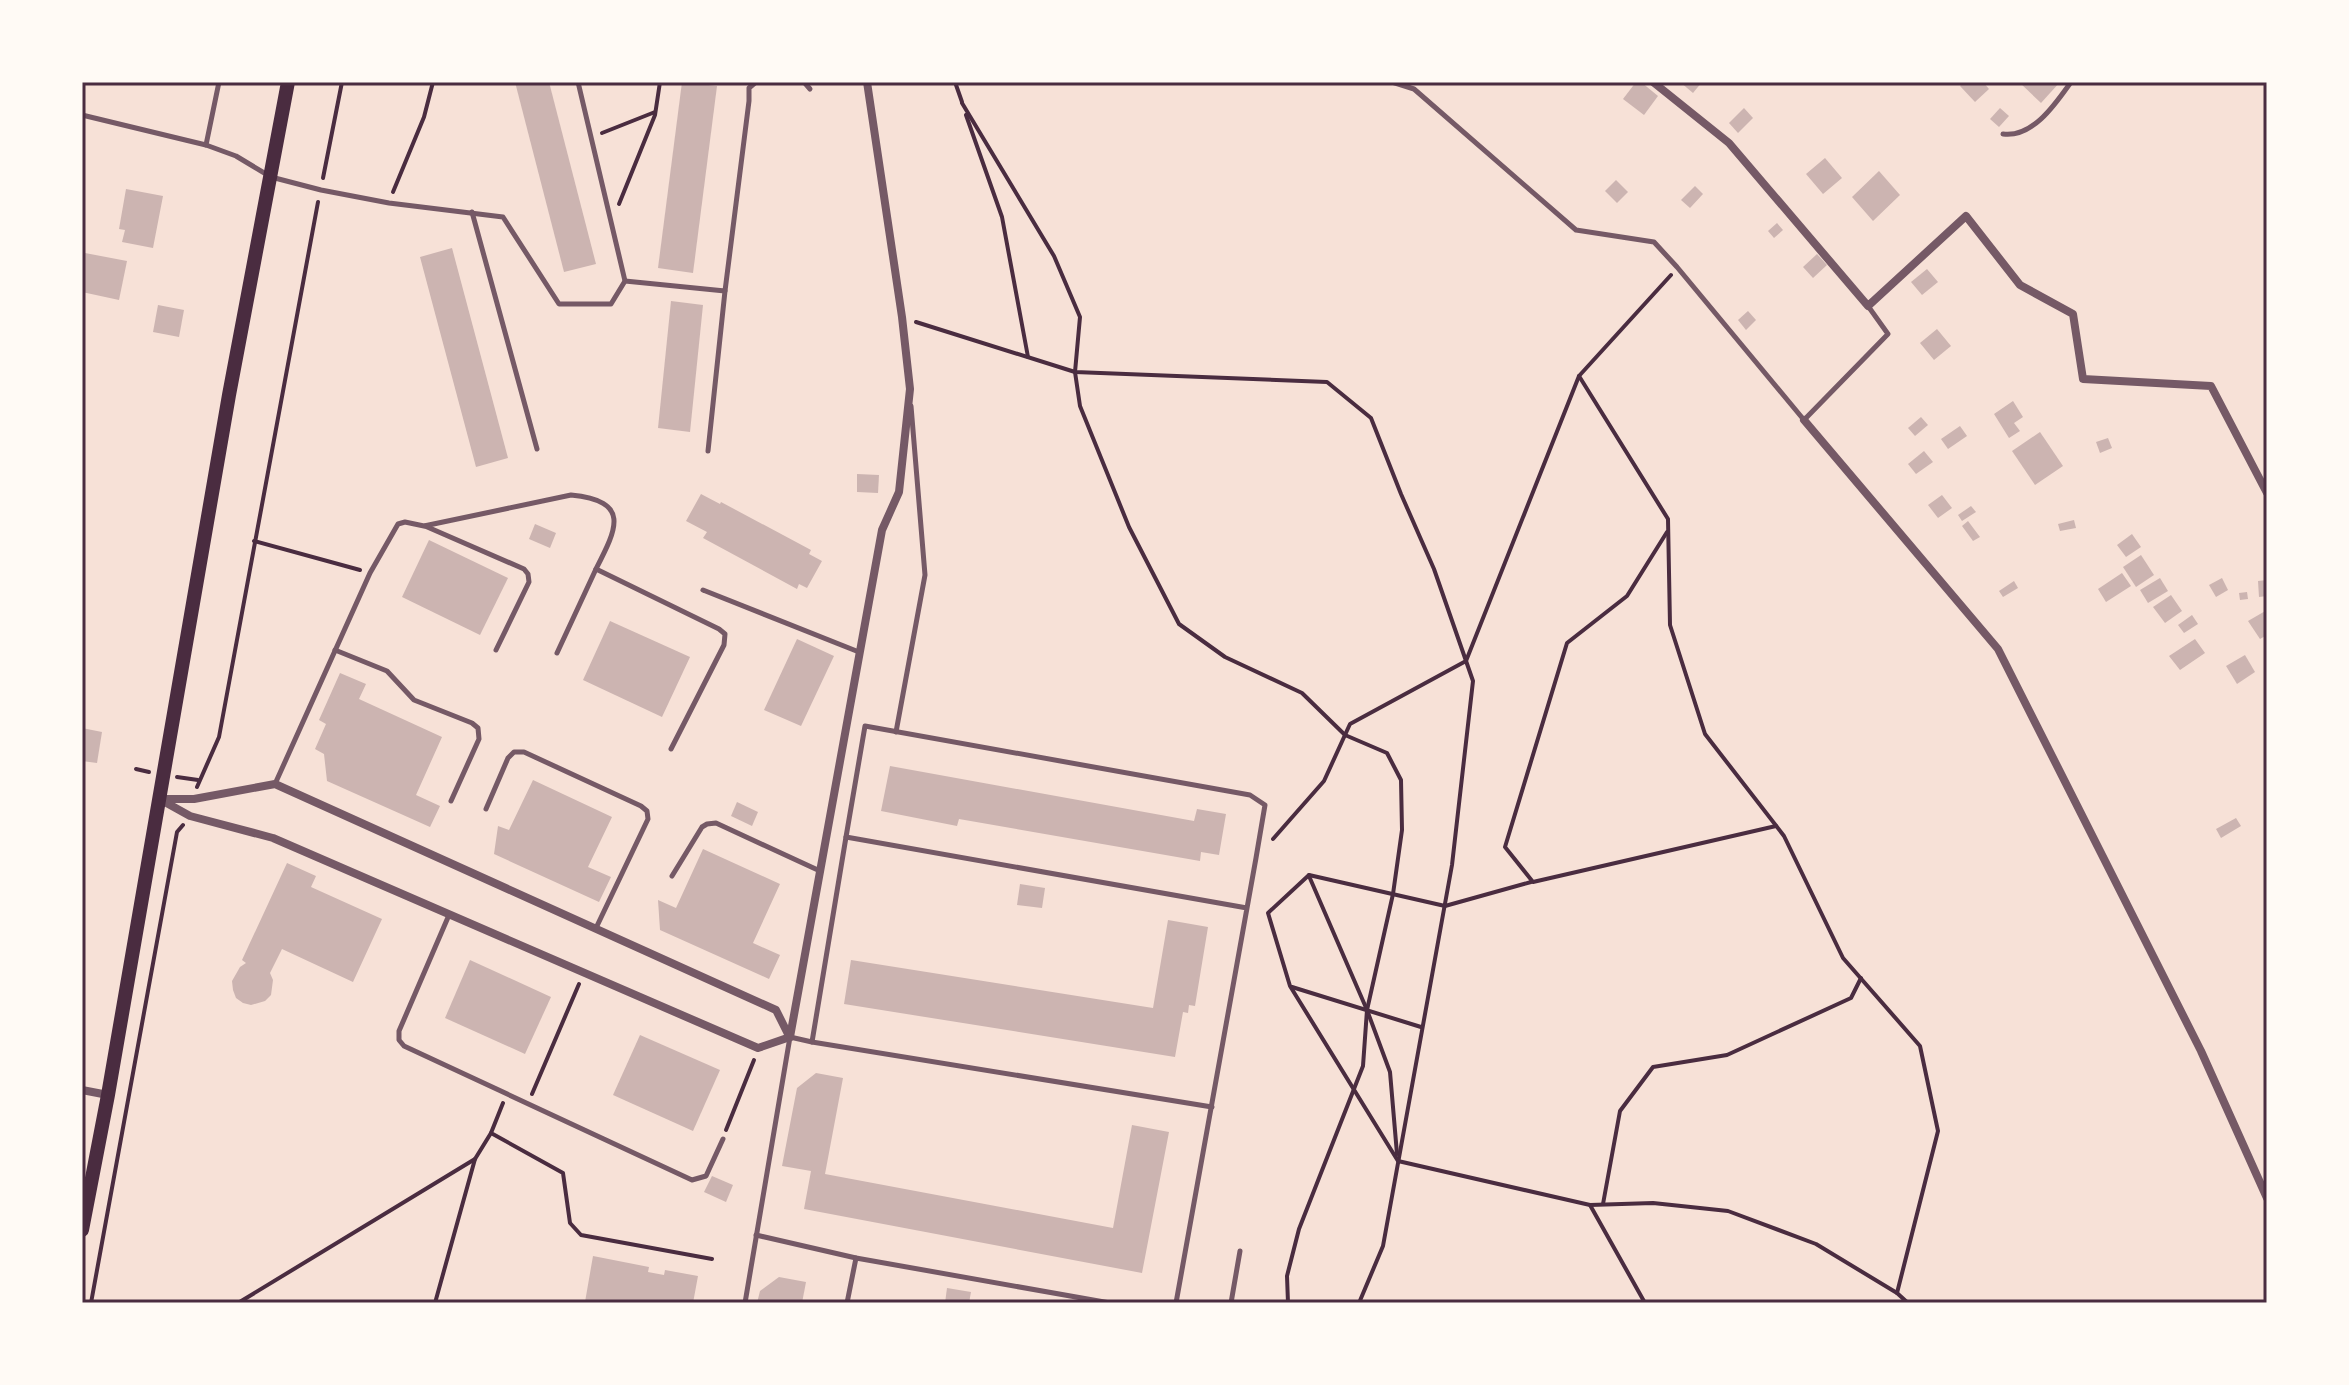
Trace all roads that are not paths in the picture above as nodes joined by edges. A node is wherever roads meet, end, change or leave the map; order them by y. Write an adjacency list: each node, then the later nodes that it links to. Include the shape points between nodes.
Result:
1 (219, 82): 13 (lane)
2 (288, 82): 14 (main road)
3 (578, 82): 16 (lane)
4 (756, 82): 17 (lane, via 749,88)
5 (804, 82): 10 (lane)
6 (867, 82): 19 (street)
7 (1392, 82): 20 (lane, via 1414,89 1576,230 1654,242)
8 (1653, 82): 18 (street, via 1729,143)
9 (2071, 82): 12 (lane, via 2047,116 2013,135)
10 (810, 89)
11 (82, 115): 13 (lane)
12 (2003, 134)
13 (206, 145): 14 (lane)
14 (271, 177): 15 (lane, via 389,203); 34 (main road)
15 (472, 212): 16 (lane, via 503,217 559,304 611,304); 21 (lane)
16 (625, 281): 17 (lane)
17 (725, 291): 22 (lane)
18 (1868, 306): 20 (lane, via 1888,334); 23 (street, via 1966,216 2020,285 2073,314 2083,379 2211,386)
19 (910, 389): 29 (street, via 899,492 882,530); 31 (lane, via 925,575)
20 (1804, 420): 49 (street, via 1998,649 2201,1051)
21 (537, 449)
22 (708, 451)
23 (2267, 493)
24 (424, 526): 25 (lane, via 571,495 589,497 603,502 615,525); 27 (lane, via 398,524); 28 (lane, via 528,574 529,582)
25 (596, 569): 30 (lane); 32 (lane, via 725,634)
26 (703, 590): 29 (lane)
27 (335, 650): 33 (lane); 35 (lane, via 387,671 414,700 478,728 479,739)
28 (496, 650)
29 (860, 652): 38 (street)
30 (557, 653)
31 (896, 732): 37 (lane, via 865,726); 40 (lane, via 1250,795 1265,805)
32 (671, 749)
33 (275, 784): 34 (street, via 194,799); 42 (street)
34 (159, 799): 41 (street, via 190,816 273,838); 46 (main road)
35 (451, 801)
36 (486, 809): 42 (lane, via 508,758 524,752 647,811 648,819)
37 (846, 837): 40 (lane); 44 (lane)
38 (821, 871): 39 (lane, via 716,823 702,827); 43 (street)
39 (672, 876)
40 (1247, 908): 47 (lane)
41 (449, 915): 43 (street, via 758,1048); 48 (lane, via 399,1031 399,1040 410,1050 692,1180 706,1176)
42 (596, 928): 43 (street, via 776,1010)
43 (790, 1037): 44 (lane); 51 (lane)
44 (812, 1042): 47 (lane)
45 (82, 1090): 46 (street)
46 (108, 1095): 50 (main road)
47 (1212, 1107): 58 (lane)
48 (723, 1139)
49 (2267, 1198)
50 (82, 1230)
51 (756, 1235): 53 (lane); 55 (lane)
52 (1240, 1251): 59 (lane)
53 (856, 1258): 54 (lane); 56 (lane)
54 (1070, 1299): 57 (lane)
55 (745, 1303)
56 (847, 1303)
57 (1110, 1303)
58 (1176, 1303)
59 (1231, 1303)

